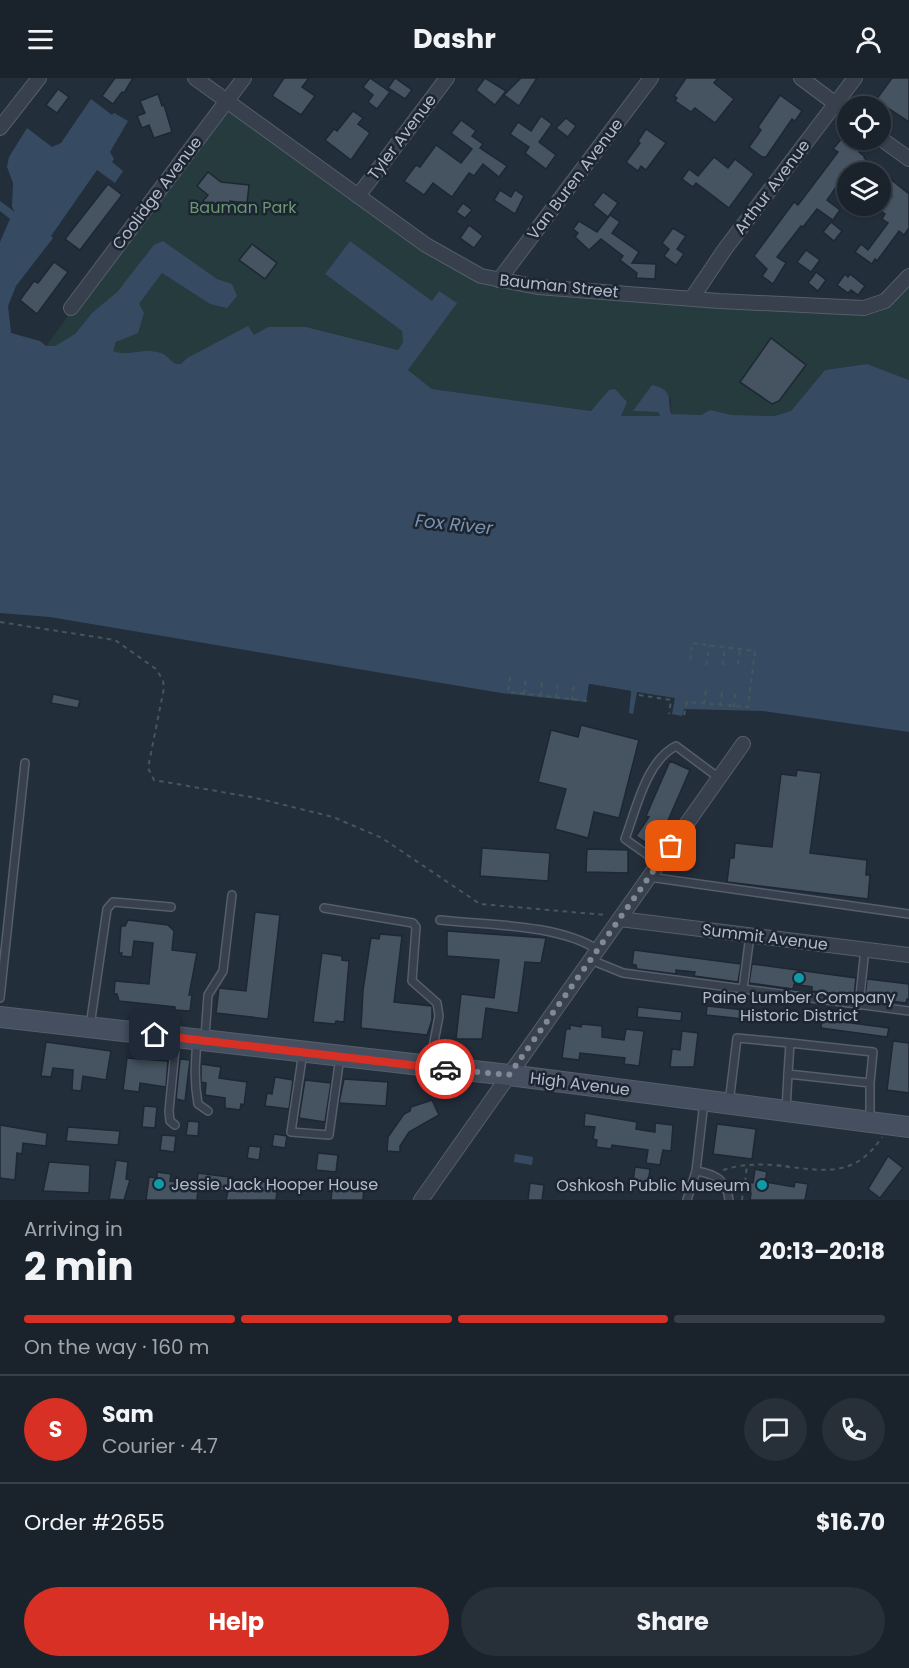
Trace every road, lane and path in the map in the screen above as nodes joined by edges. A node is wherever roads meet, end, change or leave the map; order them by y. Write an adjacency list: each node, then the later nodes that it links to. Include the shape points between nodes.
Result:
1 (39, 78): 10 (street)
2 (195, 78): 8 (street, Bauman Street)
3 (244, 78): 8 (street, Coolidge Avenue)
4 (447, 78): 13 (street, Tyler Avenue)
5 (651, 78): 15 (street, Van Buren Avenue)
6 (801, 78): 9 (street)
7 (855, 78): 9 (street, Arthur Avenue)
8 (226, 102): 13 (street, Bauman Street); 17 (street, Coolidge Avenue)
9 (835, 104): 16 (street, Arthur Avenue)
10 (0, 128)
11 (891, 146): 12 (street)
12 (909, 159)
13 (358, 196): 15 (street, Bauman Street, via 449,260)
14 (909, 276): 16 (street, Bauman Street, via 895,293 864,308)
15 (499, 280): 16 (street, Bauman Street, via 538,287)
16 (692, 298)
17 (71, 308)
18 (0, 622): 55 (path, via 105,637 124,645 161,674 164,688 148,768 154,780 333,817 382,838 480,904 604,914)
19 (710, 645): 20 (path); 22 (path, via 692,643); 24 (path)
20 (725, 647): 21 (path); 25 (path)
21 (740, 649): 23 (path); 42 (path, via 755,651 748,707)
22 (690, 663)
23 (738, 664)
24 (706, 665)
25 (723, 665)
26 (510, 677): 33 (path, via 508,693)
27 (526, 677): 33 (path)
28 (542, 679): 36 (path)
29 (558, 681): 37 (path)
30 (574, 682): 38 (path)
31 (706, 689): 40 (path)
32 (722, 692): 41 (path)
33 (525, 694): 36 (path)
34 (735, 694): 42 (path)
35 (639, 695): 43 (path, via 671,700)
36 (541, 696): 37 (path)
37 (556, 698): 38 (path)
38 (572, 700): 39 (path)
39 (588, 701)
40 (704, 704): 41 (path); 44 (path, via 687,702)
41 (720, 706): 42 (path)
42 (734, 707)
43 (669, 714)
44 (684, 715)
45 (743, 744): 47 (street)
46 (26, 763): 61 (lane)
47 (719, 779): 48 (street); 48 (lane, via 676,746 668,750 651,773 625,839)
48 (659, 863): 49 (street)
49 (649, 877): 53 (lane); 55 (street)
50 (232, 895): 67 (lane, via 223,971 208,995)
51 (171, 907): 65 (lane, via 113,902 107,909)
52 (324, 908): 71 (lane, via 413,923 416,927 412,981 437,1003 439,1016)
53 (909, 914)
54 (440, 920): 58 (lane, via 560,933 586,942)
55 (619, 921): 56 (street, Summit Avenue); 58 (street)
56 (750, 935): 57 (street, Summit Avenue); 60 (lane)
57 (865, 949): 59 (street, Summit Avenue); 62 (lane)
58 (594, 955): 60 (lane, via 623,973); 73 (street)
59 (909, 955)
60 (743, 989): 62 (lane)
61 (0, 999)
62 (859, 1005): 63 (lane)
63 (909, 1011)
64 (0, 1017): 65 (main road, High Avenue)
65 (90, 1028): 66 (main road, High Avenue)
66 (176, 1038): 67 (main road, High Avenue); 81 (lane, via 169,1111 170,1121)
67 (201, 1041): 69 (main road, High Avenue); 78 (lane, via 194,1075 196,1095 198,1104)
68 (790, 1043): 72 (lane); 74 (lane, via 873,1052); 76 (lane, via 737,1038)
69 (303, 1052): 70 (main road, High Avenue); 70 (lane, via 291,1132 329,1135)
70 (340, 1057): 71 (main road, High Avenue)
71 (430, 1067): 73 (main road, High Avenue)
72 (788, 1074): 74 (lane); 77 (lane)
73 (509, 1075): 75 (main road, High Avenue); 92 (street)
74 (870, 1083): 80 (lane)
75 (704, 1100): 76 (main road, High Avenue); 86 (lane)
76 (729, 1103): 77 (main road, High Avenue)
77 (786, 1110): 80 (main road, High Avenue)
78 (208, 1111)
79 (909, 1114): 80 (main road)
80 (870, 1122): 82 (main road, High Avenue); 83 (path)
81 (175, 1125)
82 (909, 1127)
83 (866, 1164)
84 (747, 1165): 87 (path); 89 (path); 90 (path)
85 (777, 1165): 87 (path, via 789,1167)
86 (696, 1171): 89 (lane); 93 (lane)
87 (788, 1172): 88 (path)
88 (797, 1174)
89 (714, 1175): 94 (lane, via 726,1187)
90 (745, 1182)
91 (743, 1191): 95 (path)
92 (422, 1200)
93 (687, 1200)
94 (729, 1200)
95 (742, 1200)

